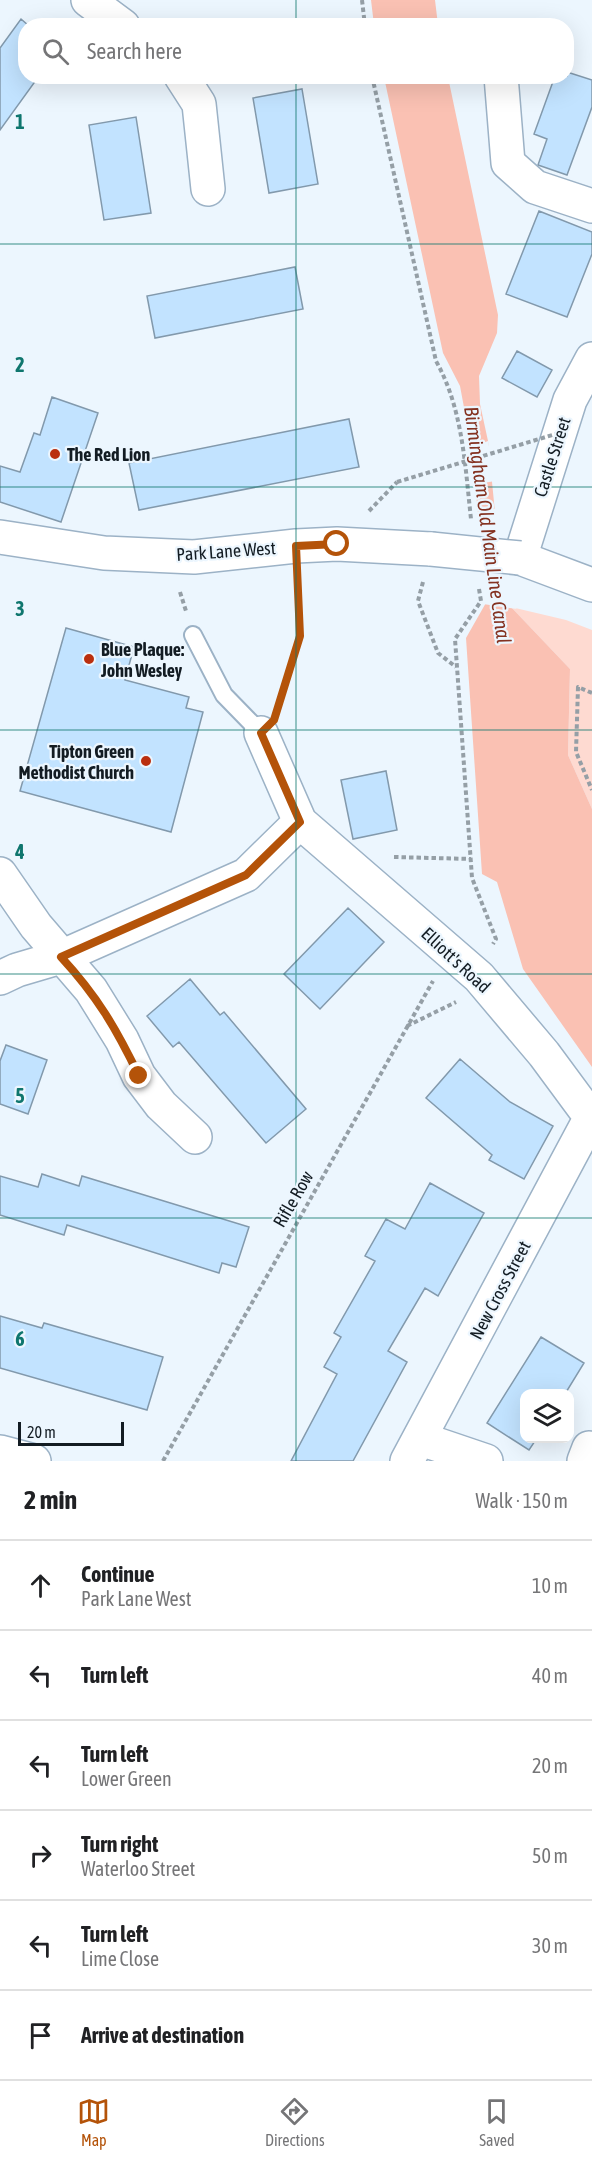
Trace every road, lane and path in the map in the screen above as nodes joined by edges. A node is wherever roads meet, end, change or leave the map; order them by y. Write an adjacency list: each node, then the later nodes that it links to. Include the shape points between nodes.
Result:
1 (88, 0): 3 (street)
2 (362, 0): 4 (path)
3 (112, 18)
4 (364, 18)
5 (186, 84): 8 (street, via 199,104)
6 (374, 84): 12 (path, via 436,362 449,385)
7 (502, 84): 9 (street, via 508,163 535,187)
8 (208, 189)
9 (592, 206)
10 (592, 359): 11 (street, Castle Street, via 570,400)
11 (559, 434): 13 (path, bridge); 17 (street, Castle Street)
12 (462, 442)
13 (397, 482)
14 (0, 537): 16 (street, Park Lane West, via 104,553)
15 (296, 546): 16 (street, Park Lane West); 17 (street, Park Lane West, bridge, via 431,549); 24 (path, via 300,636 274,720)
16 (170, 556): 21 (path)
17 (520, 558): 19 (street, Park Lane West)
18 (423, 582): 22 (path, via 418,601 438,653)
19 (592, 585)
20 (481, 601): 22 (path, via 455,639)
21 (193, 634): 24 (lane, via 224,695)
22 (456, 668): 28 (path)
23 (592, 693): 25 (path, via 579,687 576,752)
24 (261, 733): 26 (street)
25 (592, 790)
26 (300, 822): 27 (street, Elliott's Road); 31 (street, via 246,875)
27 (339, 856): 28 (path); 30 (street, Elliott's Road)
28 (471, 859): 32 (path, via 472,878 496,939)
29 (0, 874): 31 (street)
30 (451, 952): 32 (street, Elliott's Road); 34 (path, Rifle Row)
31 (61, 957): 33 (street); 36 (street, via 91,990 139,1076)
32 (479, 977): 34 (path, via 458,1001); 35 (street, Elliott's Road)
33 (0, 978)
34 (407, 1026): 40 (path, Rifle Row)
35 (592, 1118): 37 (street, New Cross Street)
36 (195, 1137)
37 (414, 1450): 41 (street)
38 (0, 1452): 39 (street)
39 (34, 1461)
40 (163, 1461)
41 (486, 1461)

